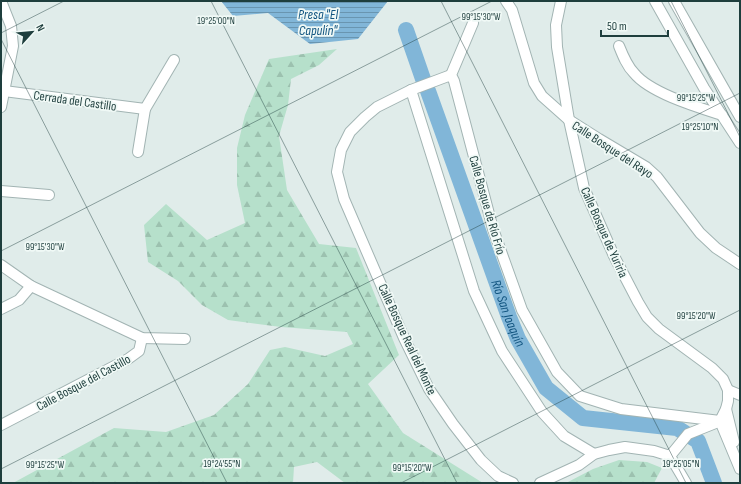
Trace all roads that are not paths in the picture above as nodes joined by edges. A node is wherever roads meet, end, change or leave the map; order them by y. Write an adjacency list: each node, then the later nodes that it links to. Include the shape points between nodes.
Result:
1 (506, 1): 16 (street, Calle Bosque del Rayo, via 512,10 534,83 542,96)
2 (561, 1): 16 (street, Calle Bosque de Yuriria, via 556,25 557,47)
3 (655, 1): 14 (street)
4 (674, 1): 15 (street)
5 (2, 7): 11 (street, via 12,26 13,46)
6 (473, 23): 9 (street)
7 (619, 46): 14 (street, via 627,63 646,85)
8 (174, 60): 13 (street)
9 (451, 75): 10 (street); 30 (street, Calle Bosque de Río Frío, via 494,230 522,310 557,372 580,396 620,409)
10 (411, 90): 33 (street, via 474,291 502,351 542,412 564,436); 36 (street, Calle Bosque Real del Monte, via 377,107 350,132 341,150 337,172 344,198 404,338 429,389 481,460 498,476)
11 (4, 91): 12 (street); 13 (street, Cerrada del Castillo)
12 (1, 107)
13 (145, 109): 18 (street)
14 (722, 116): 17 (street)
15 (740, 118)
16 (569, 120): 21 (street, Calle Bosque del Rayo, via 646,167 657,177 700,233 716,248); 27 (street, Calle Bosque de Yuriria, via 584,188 638,302 647,317 659,329 712,368 723,379)
17 (740, 143)
18 (138, 152)
19 (1, 190): 20 (street)
20 (49, 195)
21 (740, 264)
22 (1, 265): 23 (street, Calle Bosque del Castillo)
23 (30, 286): 24 (street, via 19,300); 25 (street, Calle Bosque del Castillo)
24 (1, 309)
25 (142, 338): 26 (street); 31 (street, Calle Bosque del Castillo, via 139,351 128,359)
26 (185, 339)
27 (728, 390): 28 (street); 29 (street)
28 (740, 395)
29 (726, 409): 30 (street); 32 (street)
30 (720, 421): 34 (street, via 688,434); 35 (street)
31 (1, 425)
32 (735, 447)
33 (594, 454): 34 (street, via 625,446); 37 (street, via 580,465)
34 (670, 456): 38 (street)
35 (740, 469)
36 (513, 483)
37 (540, 483)
38 (686, 483)

